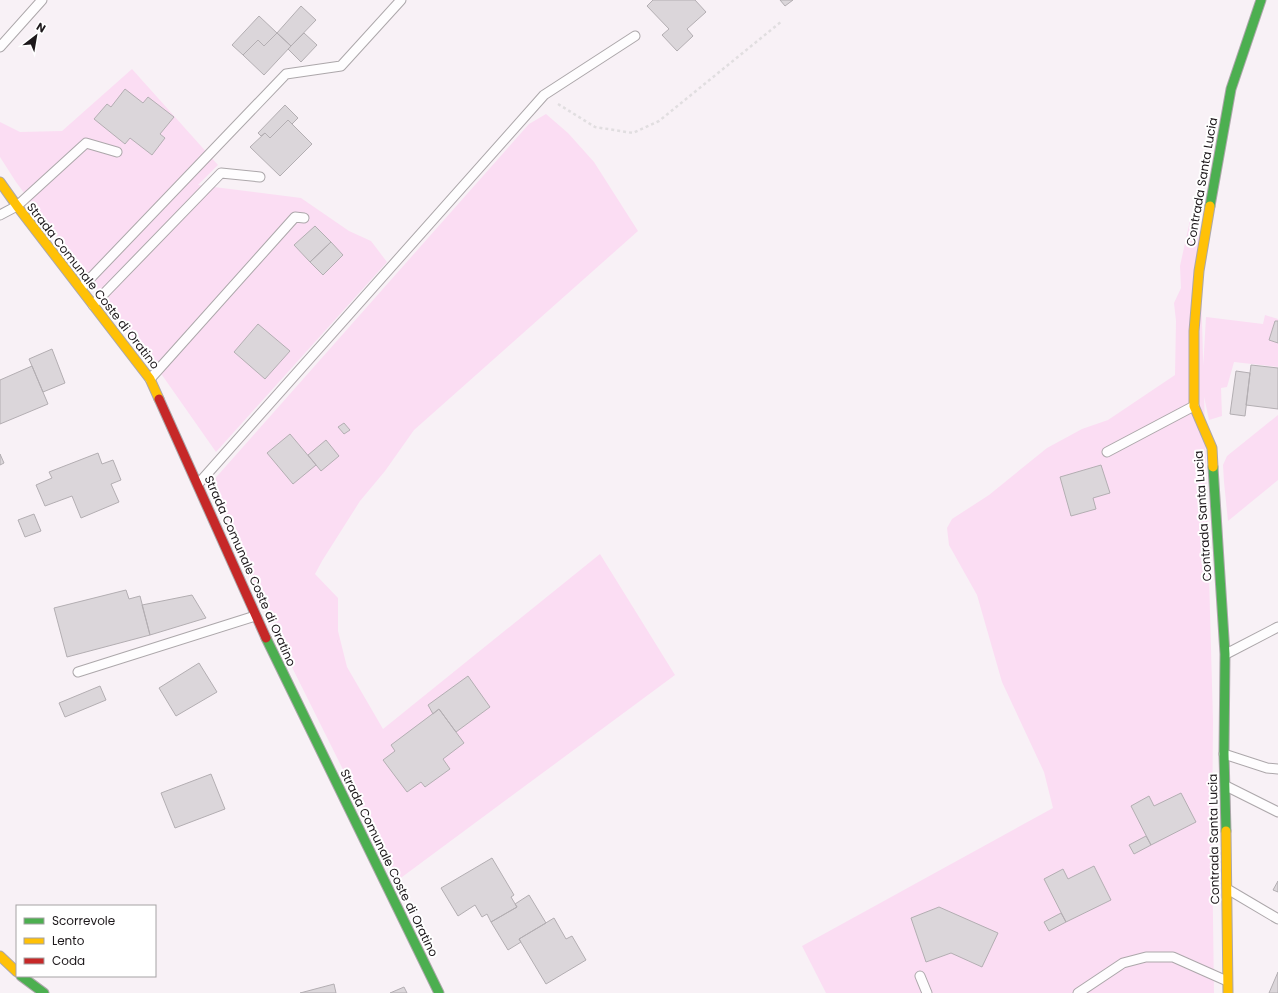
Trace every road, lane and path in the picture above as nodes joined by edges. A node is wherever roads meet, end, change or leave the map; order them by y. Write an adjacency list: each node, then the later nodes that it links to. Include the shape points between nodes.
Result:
1 (42, 0): 6 (lane)
2 (401, 0): 14 (lane, via 341,66 286,74)
3 (1261, 0): 17 (street, Contrada Santa Lucia, via 1231,89 1199,271 1194,331)
4 (782, 21): 7 (path, via 659,121 633,133 596,127)
5 (635, 36): 7 (lane)
6 (0, 47)
7 (544, 96): 19 (lane)
8 (117, 152): 11 (lane, via 86,144)
9 (260, 177): 15 (lane, via 221,173)
10 (0, 182): 11 (street, Strada Comunale Coste di Oratino)
11 (17, 206): 12 (lane); 14 (street, Strada Comunale Coste di Oratino)
12 (0, 215)
13 (304, 218): 16 (lane, via 295,217)
14 (81, 288): 15 (street, Strada Comunale Coste di Oratino)
15 (93, 305): 16 (street, Strada Comunale Coste di Oratino)
16 (150, 379): 19 (street, Strada Comunale Coste di Oratino)
17 (1194, 406): 18 (lane); 22 (street, Contrada Santa Lucia, via 1212,448)
18 (1108, 452)
19 (198, 484): 20 (street, Strada Comunale Coste di Oratino)
20 (255, 616): 23 (lane); 36 (street, Strada Comunale Coste di Oratino)
21 (1278, 627): 22 (lane)
22 (1225, 654): 24 (street, Contrada Santa Lucia)
23 (78, 672)
24 (1224, 754): 25 (lane); 26 (street, Contrada Santa Lucia)
25 (1278, 769)
26 (1224, 785): 27 (lane); 28 (street, Contrada Santa Lucia)
27 (1278, 812)
28 (1227, 890): 29 (lane); 34 (street, Contrada Santa Lucia)
29 (1278, 919)
30 (0, 956): 31 (street)
31 (16, 971)
32 (920, 976): 37 (lane)
33 (22, 977): 35 (street)
34 (1227, 981): 38 (lane, via 1173,957 1146,957 1123,963); 39 (street, Contrada Santa Lucia)
35 (44, 993)
36 (439, 993)
37 (927, 993)
38 (1078, 993)
39 (1228, 993)

